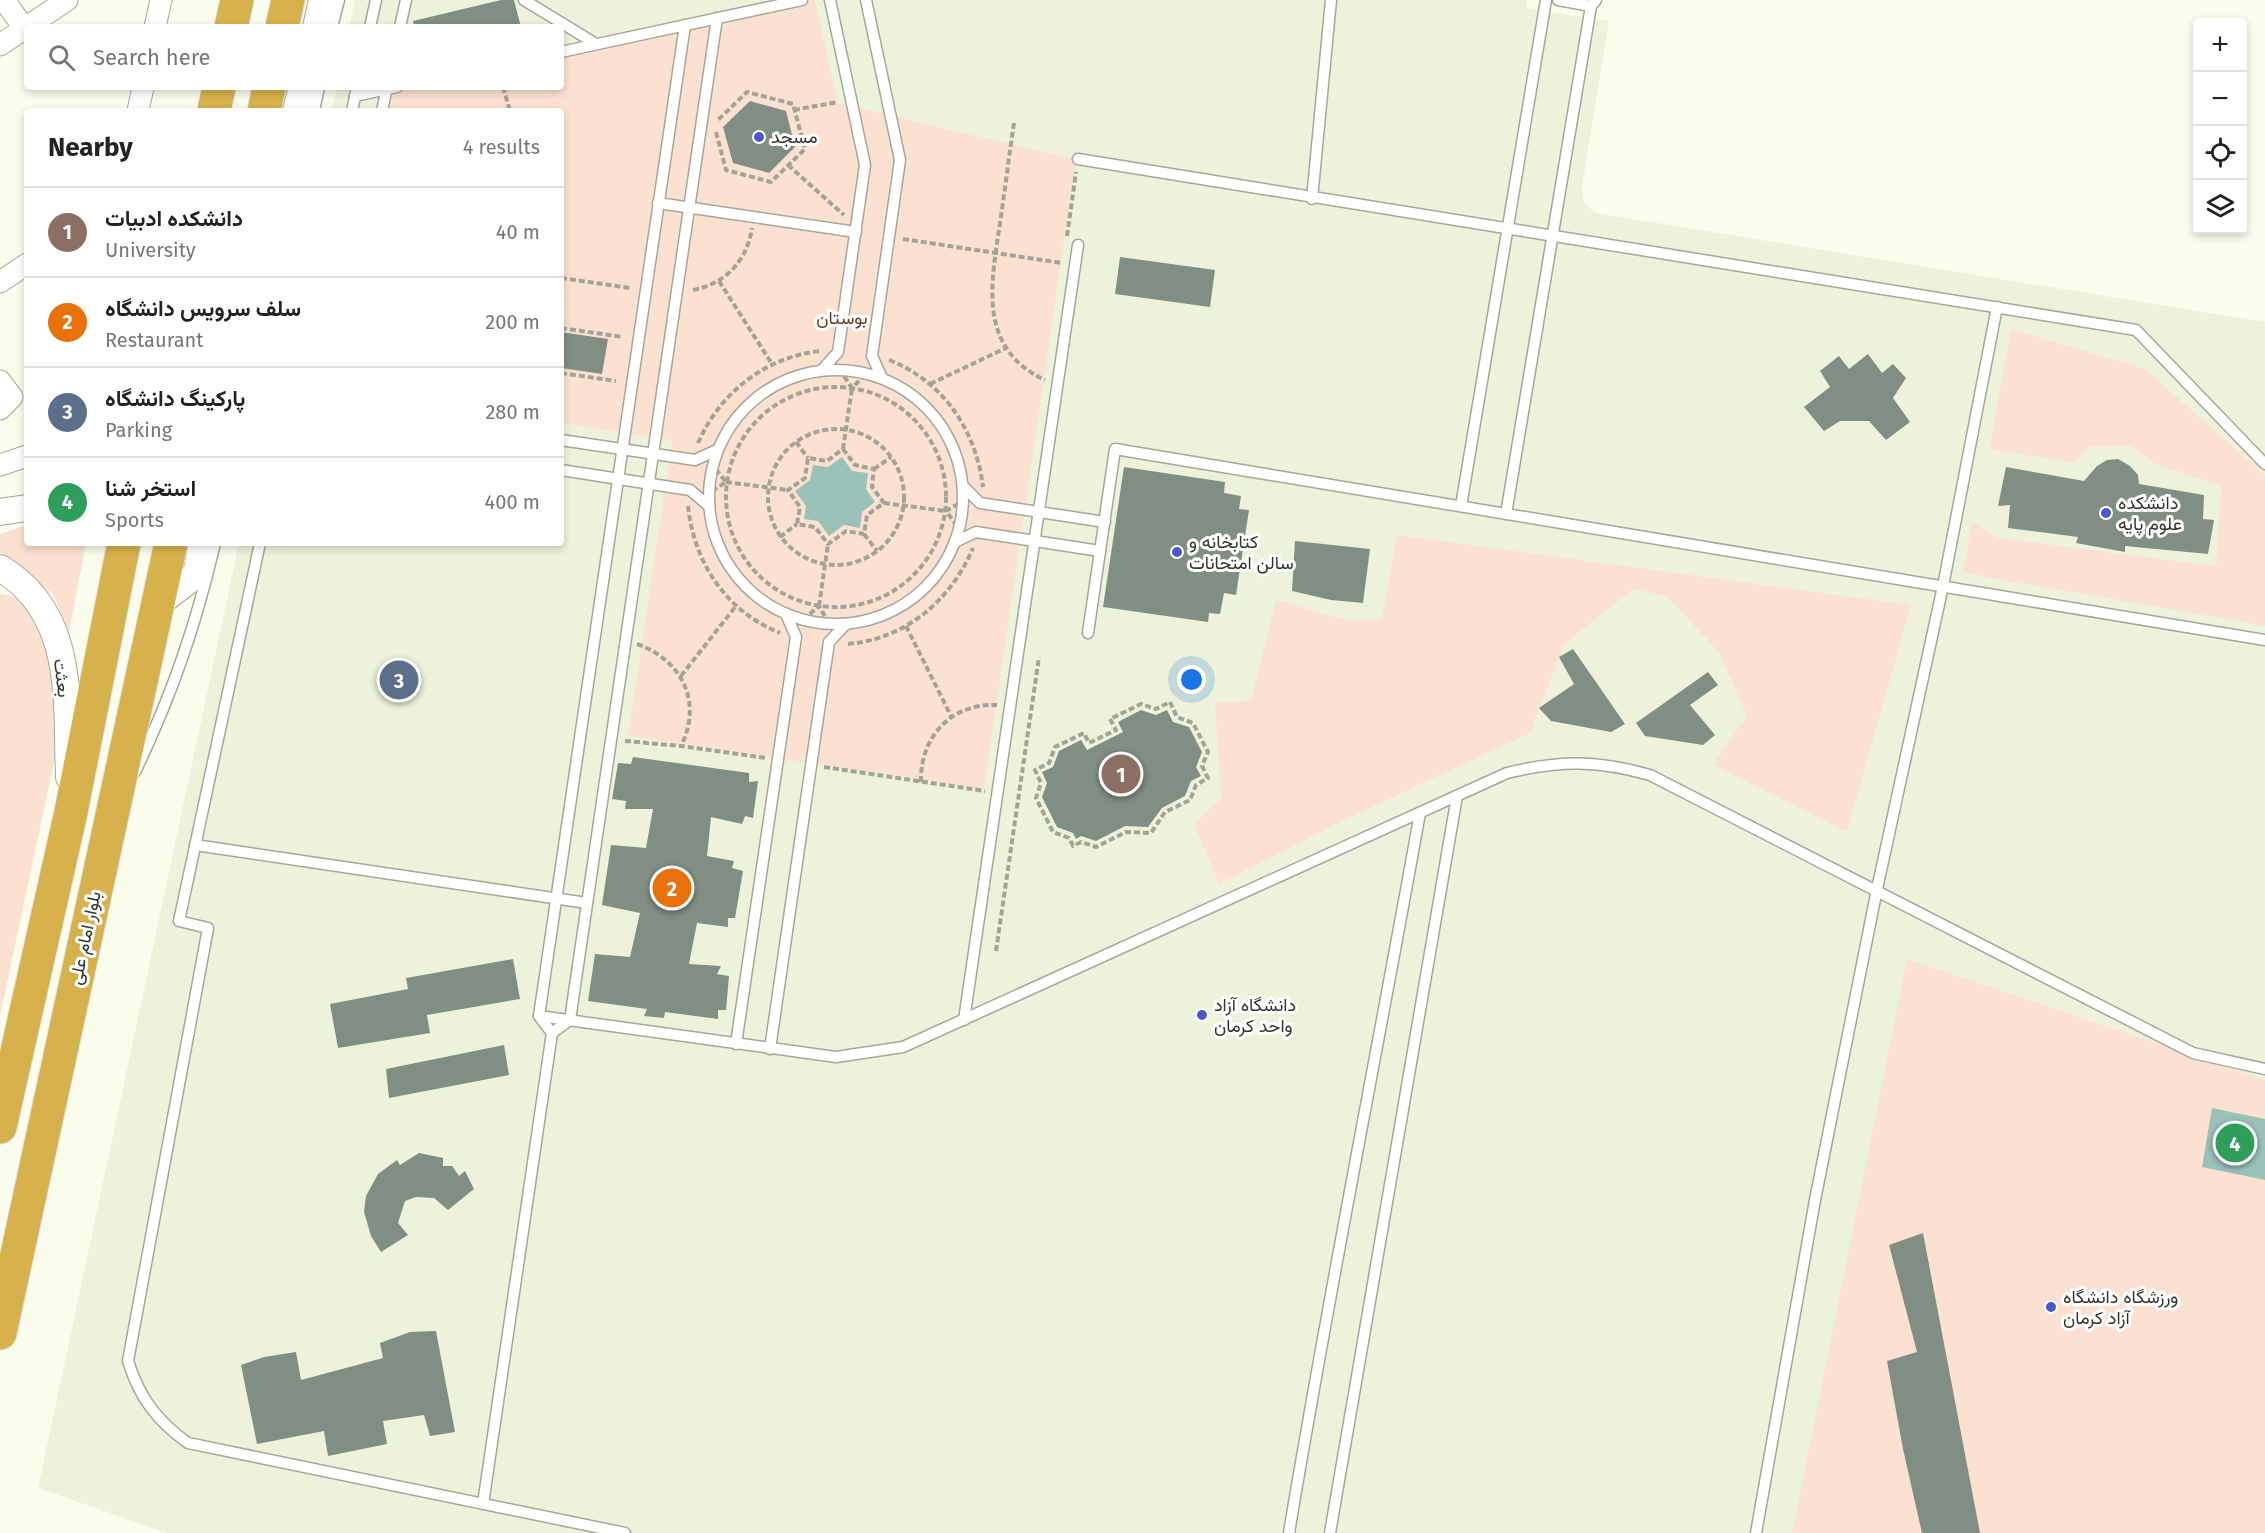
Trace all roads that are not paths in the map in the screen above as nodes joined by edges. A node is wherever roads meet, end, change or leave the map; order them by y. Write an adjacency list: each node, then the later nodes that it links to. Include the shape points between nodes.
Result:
1 (4, 0): 30 (street)
2 (67, 0): 19 (street)
3 (160, 0): 20 (street)
4 (237, 0): 21 (highway)
5 (288, 0): 22 (highway)
6 (322, 0): 23 (street)
7 (339, 0): 24 (lane)
8 (376, 0): 25 (lane)
9 (406, 0): 26 (lane)
10 (524, 0): 27 (lane)
11 (802, 0): 18 (lane)
12 (830, 0): 52 (lane, via 865,165)
13 (866, 0): 60 (lane, via 900,160 872,356)
14 (1331, 0): 49 (lane)
15 (1546, 0): 53 (lane)
16 (1558, 0): 17 (lane)
17 (1593, 3): 54 (lane)
18 (717, 18): 29 (lane); 51 (lane)
19 (30, 24)
20 (156, 24)
21 (232, 24)
22 (283, 24)
23 (317, 24)
24 (334, 24)
25 (371, 24)
26 (401, 24)
27 (563, 24)
28 (564, 24): 31 (lane)
29 (685, 25): 31 (lane); 50 (lane)
30 (24, 28): 32 (street)
31 (596, 44): 33 (lane)
32 (0, 45)
33 (564, 51)
34 (142, 90): 41 (street)
35 (218, 90): 42 (highway)
36 (268, 90): 43 (highway)
37 (301, 90): 44 (street)
38 (318, 90): 45 (lane)
39 (389, 90): 47 (lane)
40 (356, 91): 46 (lane)
41 (139, 108)
42 (215, 108)
43 (265, 108)
44 (297, 108)
45 (315, 108)
46 (353, 108)
47 (383, 108)
48 (1078, 159): 49 (lane)
49 (1312, 198): 53 (lane)
50 (658, 203): 51 (lane); 62 (lane)
51 (689, 207): 52 (lane); 63 (lane)
52 (850, 231): 59 (lane, via 838,352)
53 (1507, 231): 54 (lane); 73 (lane)
54 (1552, 234): 58 (lane); 77 (lane)
55 (1078, 245): 76 (lane)
56 (24, 266): 57 (street)
57 (0, 282)
58 (1997, 307): 66 (lane, via 2136,330); 88 (lane)
59 (822, 370): 60 (lane); 65 (lane, via 782,381 758,396 738,415)
60 (882, 378): 71 (lane, via 916,397 934,416 955,449)
61 (564, 440): 62 (lane)
62 (622, 449): 63 (lane); 69 (lane)
63 (653, 454): 65 (lane); 70 (lane)
64 (24, 457): 67 (street)
65 (709, 460): 72 (lane)
66 (2265, 464)
67 (0, 465)
68 (564, 470): 69 (lane)
69 (618, 479): 70 (lane); 100 (lane)
70 (649, 483): 72 (lane); 101 (lane)
71 (966, 494): 76 (lane, via 980,503); 79 (lane)
72 (704, 495): 90 (lane, via 716,540 732,571 761,600)
73 (1461, 506): 77 (lane); 78 (lane, via 1115,449)
74 (24, 508): 75 (street)
75 (0, 512)
76 (1039, 512): 78 (lane); 80 (lane)
77 (1506, 514): 88 (lane)
78 (1105, 522): 86 (lane)
79 (960, 536): 80 (lane, via 976,532); 91 (lane, via 936,576 912,599 884,615)
80 (1035, 541): 86 (lane); 104 (lane)
81 (123, 546): 95 (highway)
82 (170, 546): 89 (highway, بلوار امام علی)
83 (201, 546): 89 (street, via 196,575)
84 (214, 546): 97 (lane, via 198,615 161,718)
85 (259, 546): 98 (lane)
86 (1100, 551): 92 (lane)
87 (0, 567): 95 (street, بعثت, via 22,581 48,614 64,670)
88 (1943, 586): 93 (lane); 99 (lane)
89 (158, 604): 97 (highway, بلوار امام علی)
90 (786, 614): 91 (lane, via 803,620); 106 (lane, via 796,637)
91 (846, 624): 107 (lane, via 830,642)
92 (1088, 633)
93 (2265, 640)
94 (1457, 796): 96 (lane); 99 (lane, via 1507,773 1542,764 1614,765 1650,775); 114 (lane)
95 (71, 812): 109 (highway)
96 (1420, 813): 104 (lane); 113 (lane)
97 (110, 826): 110 (highway, بلوار امام علی)
98 (195, 845): 100 (lane); 111 (lane, via 179,921 208,928 128,1360 134,1381 156,1416 188,1443)
99 (1877, 889): 108 (lane, via 2193,1053); 115 (lane, via 1815,1200)
100 (556, 898): 101 (lane); 102 (lane)
101 (587, 903): 103 (lane)
102 (539, 1016): 103 (lane); 105 (lane)
103 (570, 1020): 105 (lane); 106 (lane)
104 (964, 1020): 107 (lane, via 903,1047 836,1057)
105 (552, 1033): 111 (lane)
106 (736, 1044): 107 (lane)
107 (770, 1049)
108 (2265, 1069)
109 (0, 1127)
110 (0, 1333)
111 (483, 1504): 112 (lane)
112 (625, 1533)
113 (1289, 1533)
114 (1330, 1533)
115 (1756, 1533)

